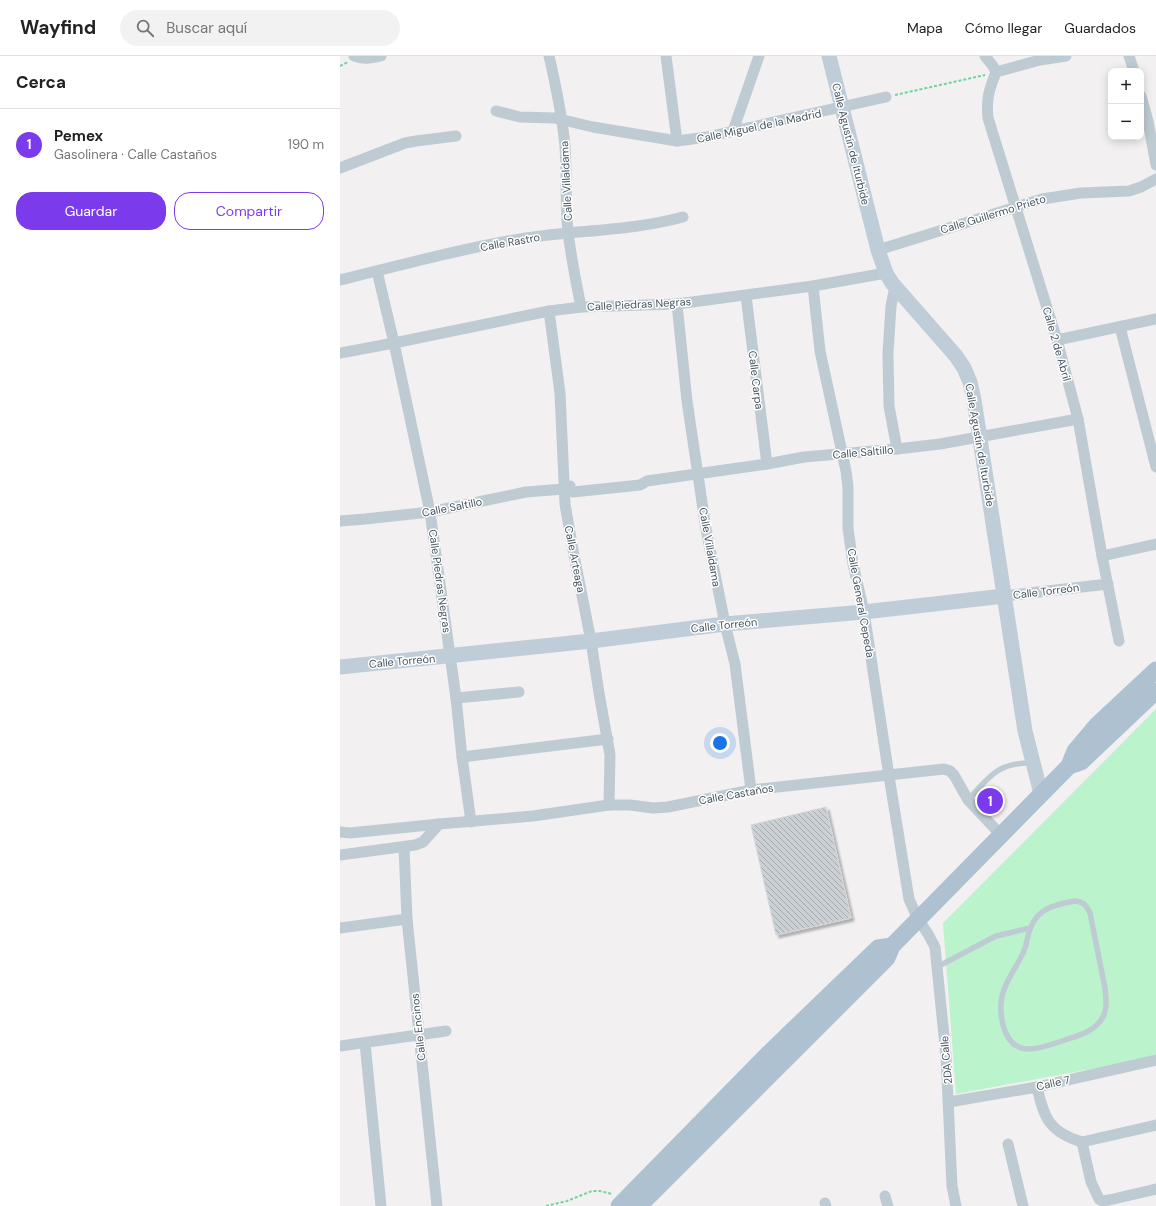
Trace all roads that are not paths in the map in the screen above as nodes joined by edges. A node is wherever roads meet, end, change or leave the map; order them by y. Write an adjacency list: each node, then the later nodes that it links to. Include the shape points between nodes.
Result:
1 (381, 56): 9 (street)
2 (549, 56): 16 (street, Calle Villaldama)
3 (666, 56): 19 (street)
4 (759, 56): 17 (street)
5 (829, 56): 14 (main road, Calle Agustín de Iturbide)
6 (986, 56): 11 (street)
7 (1066, 56): 11 (street)
8 (1129, 56): 10 (street)
9 (357, 57)
10 (1133, 68)
11 (996, 72): 23 (street, Calle 2 de Abril, via 986,104 988,118)
12 (886, 97): 14 (street, Calle Miguel de la Madrid)
13 (1143, 104): 20 (street)
14 (842, 108): 17 (street, Calle Miguel de la Madrid); 26 (main road, Calle Agustín de Iturbide)
15 (496, 111): 16 (street, Calle Miguel de la Madrid)
16 (562, 120): 19 (street, Calle Miguel de la Madrid); 25 (street, Calle Villaldama)
17 (733, 131): 19 (street, Calle Miguel de la Madrid)
18 (456, 136): 21 (street, via 405,144)
19 (678, 141)
20 (1156, 165)
21 (340, 168)
22 (1156, 179): 23 (street, Calle Guillermo Prieto, via 1129,191 1042,198)
23 (1016, 206): 26 (street, Calle Guillermo Prieto); 38 (street, Calle 2 de Abril)
24 (683, 217): 25 (street, Calle Rastro, via 638,227)
25 (568, 233): 27 (street, Calle Rastro, via 493,244); 34 (street, Calle Villaldama)
26 (878, 250): 28 (main road, Calle Agustín de Iturbide)
27 (377, 271): 29 (street, Calle Rastro); 39 (street, Calle Piedras Negras)
28 (886, 273): 30 (street, Calle Piedras Negras); 31 (main road, Calle Agustín de Iturbide)
29 (340, 280)
30 (812, 286): 32 (street, Calle Piedras Negras); 44 (street, Calle General Cepeda, via 820,351)
31 (895, 287): 42 (main road, Calle Agustín de Iturbide, via 946,343 964,368 970,382); 43 (street, via 888,353 890,406)
32 (746, 296): 33 (street, Calle Piedras Negras); 45 (street, Calle Carpa)
33 (677, 304): 34 (street, Calle Piedras Negras); 47 (street, Calle Villaldama)
34 (580, 307): 35 (street, Calle Piedras Negras)
35 (549, 311): 39 (street, Calle Piedras Negras); 48 (street, Calle Arteaga, via 560,393)
36 (1156, 319): 37 (street)
37 (1120, 327): 38 (street); 46 (street)
38 (1057, 340): 41 (street, Calle 2 de Abril)
39 (394, 343): 40 (street, Calle Piedras Negras); 49 (street, Calle Piedras Negras)
40 (340, 353)
41 (1078, 419): 42 (street, Calle Saltillo); 52 (street, Calle 2 de Abril)
42 (980, 436): 43 (street, Calle Saltillo); 54 (main road, Calle Agustín de Iturbide)
43 (897, 449): 44 (street, Calle Saltillo)
44 (842, 454): 45 (street, Calle Saltillo, via 804,457); 55 (street, Calle General Cepeda, via 848,487 848,528 853,564)
45 (767, 464): 47 (street, Calle Saltillo)
46 (1156, 467)
47 (698, 474): 48 (street, Calle Saltillo, via 647,481 640,485 625,487 573,492); 56 (street, Calle Villaldama)
48 (564, 489): 49 (street, Calle Saltillo, via 526,492); 57 (street, Calle Arteaga)
49 (430, 512): 50 (street, Calle Saltillo); 59 (street, Calle Piedras Negras)
50 (340, 521)
51 (1156, 544): 52 (street)
52 (1102, 556): 53 (street, Calle 2 de Abril)
53 (1108, 584): 54 (street, Calle Torreón); 58 (street, Calle 2 de Abril)
54 (1004, 596): 55 (main road, Calle Torreón); 67 (main road, Calle Agustín de Iturbide, via 1025,731)
55 (864, 612): 56 (main road, Calle Torreón); 69 (street, Calle General Cepeda)
56 (725, 624): 57 (main road, Calle Torreón); 70 (street, Calle Villaldama, via 735,664)
57 (591, 641): 59 (main road, Calle Torreón); 65 (street, Calle Arteaga)
58 (1119, 641)
59 (450, 657): 60 (main road, Calle Torreón); 64 (street, Calle Piedras Negras)
60 (340, 667)
61 (1156, 670): 68 (main road, via 1097,725 1075,751)
62 (1156, 691): 68 (main road, via 1081,762)
63 (520, 692): 64 (street)
64 (456, 698): 66 (street, Calle Piedras Negras)
65 (608, 739): 66 (street); 73 (street, Calle Arteaga)
66 (462, 757): 74 (street, Calle Piedras Negras)
67 (1033, 763): 71 (main road, Calle Agustín de Iturbide); 72 (lane, via 1022,762 999,769)
68 (1069, 766): 71 (main road)
69 (888, 776): 70 (street, Calle Castaños); 72 (street, Calle Castaños, via 944,769 954,775); 81 (street, Calle General Cepeda, via 909,899)
70 (751, 790): 73 (street, Calle Castaños, via 668,807)
71 (1041, 794): 77 (main road)
72 (968, 800): 77 (street, Calle Castaños)
73 (609, 805): 74 (street, Calle Castaños)
74 (471, 822): 75 (street, Calle Castaños)
75 (440, 824): 76 (street, Calle Castaños); 78 (street, via 423,842)
76 (345, 833)
77 (1001, 835): 81 (main road)
78 (404, 847): 79 (street); 80 (street, Calle Encinos)
79 (340, 855)
80 (407, 919): 82 (street); 86 (street, Calle Encinos)
81 (918, 919): 84 (street, 2DA Calle, via 935,947); 97 (main road, via 892,946 887,958)
82 (340, 928)
83 (1030, 928): 83 (lane, via 1043,911 1052,906 1082,901 1090,913 1106,1010 1102,1019 1082,1034 1039,1048 1026,1049 1007,1037 1002,1022 1001,1002 1004,990 1025,949); 84 (lane, via 996,936)
84 (937, 967): 91 (street, 2DA Calle)
85 (446, 1031): 86 (street)
86 (418, 1035): 87 (street); 99 (street, Calle Encinos)
87 (365, 1043): 88 (street); 98 (street)
88 (340, 1046)
89 (1156, 1060): 90 (street, Calle 7)
90 (1037, 1087): 91 (street, Calle 7); 93 (street, via 1041,1106 1054,1128)
91 (949, 1102): 100 (street, 2DA Calle, via 952,1179)
92 (1156, 1125): 93 (street)
93 (1082, 1142): 96 (street, via 1090,1182 1099,1199)
94 (1008, 1144): 101 (street)
95 (1156, 1188): 96 (street)
96 (1128, 1201)
97 (627, 1205)
98 (381, 1206)
99 (437, 1206)
100 (956, 1206)
101 (1023, 1206)

